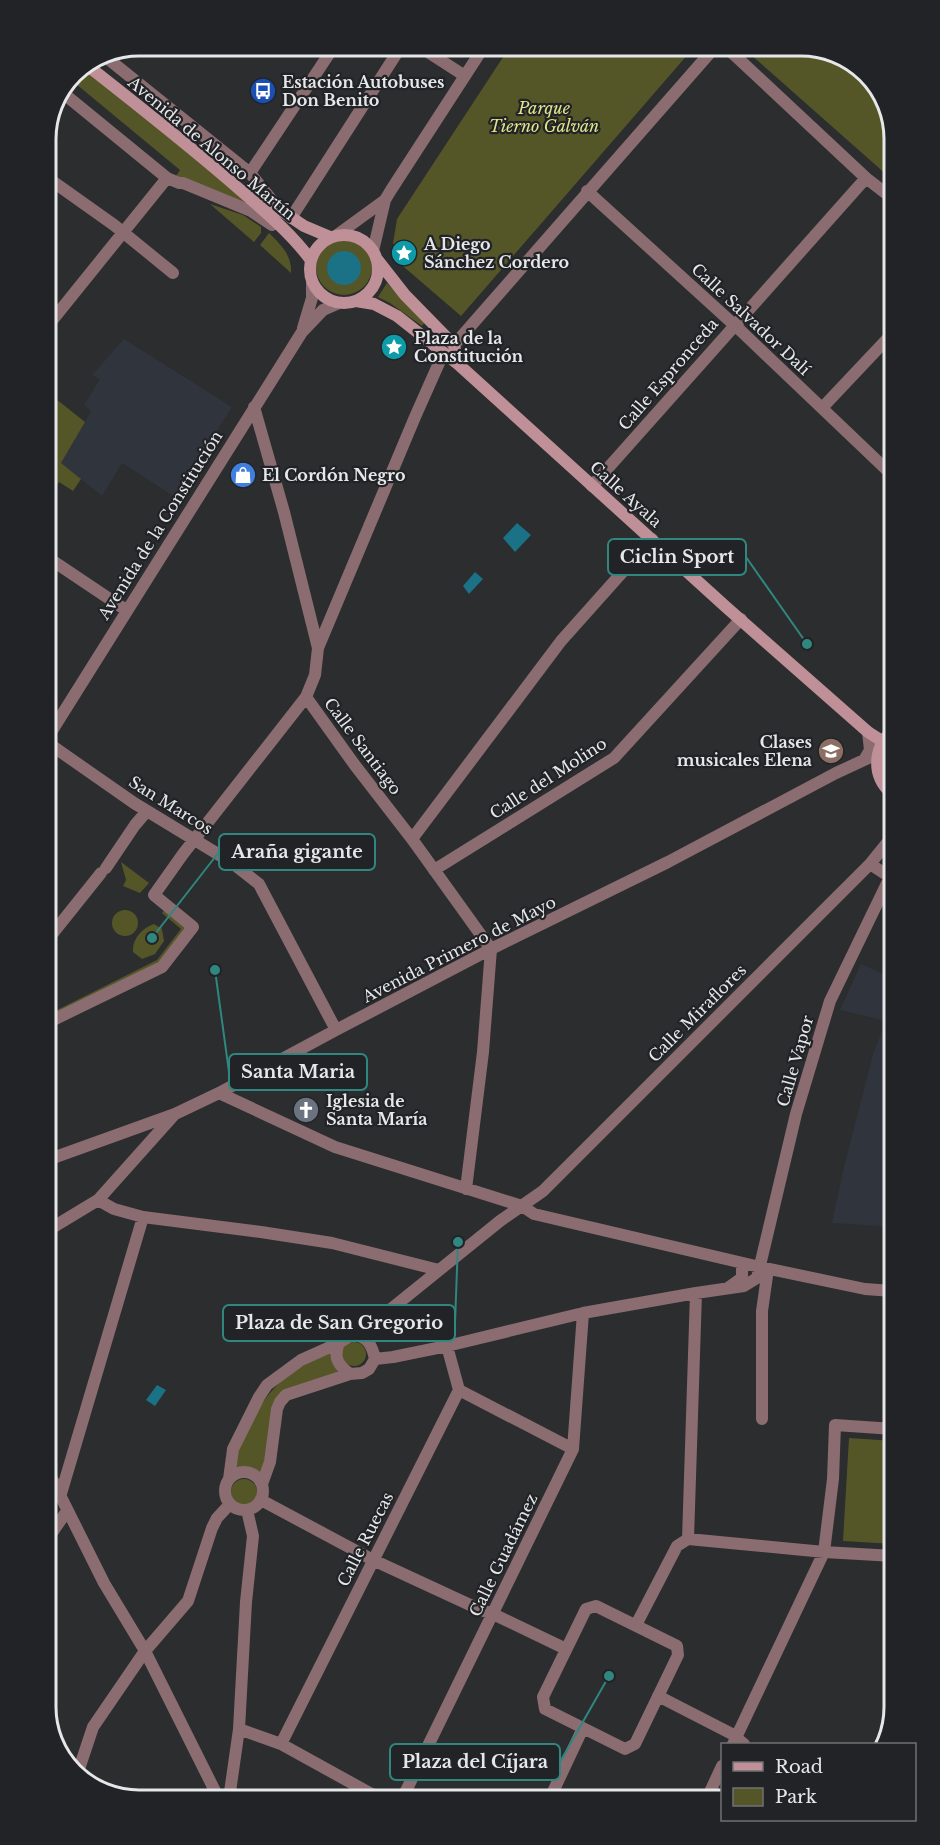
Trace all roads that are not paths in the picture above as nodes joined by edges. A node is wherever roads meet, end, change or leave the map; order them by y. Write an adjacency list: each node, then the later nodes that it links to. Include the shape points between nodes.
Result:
1 (328, 56): 11 (street)
2 (395, 56): 19 (street)
3 (434, 56): 9 (street)
4 (478, 56): 9 (street)
5 (707, 56): 15 (street)
6 (736, 56): 13 (street)
7 (111, 61): 11 (street, Avenida de Alonso Martín)
8 (92, 69): 18 (main road, Avenida de Alonso Martín)
9 (465, 76): 17 (street)
10 (67, 97): 12 (street)
11 (250, 173): 18 (street, Avenida de Alonso Martín)
12 (167, 178): 20 (street); 22 (street, via 262,217)
13 (866, 178): 16 (street); 29 (street, Calle Espronceda)
14 (56, 184): 20 (street)
15 (587, 191): 29 (street, Calle Salvador Dalí); 32 (street)
16 (884, 192)
17 (385, 200): 21 (street); 23 (street)
18 (276, 214): 19 (main road, Avenida de Alonso Martín); 22 (main road, Avenida de Alonso Martín)
19 (291, 218): 21 (main road, Avenida de Alonso Martín)
20 (123, 232): 24 (street); 28 (street)
21 (334, 236): 22 (main road); 23 (main road, via 357,237)
22 (306, 254): 25 (main road)
23 (374, 254): 26 (main road, via 377,278 365,296); 32 (main road, via 405,295)
24 (173, 273)
25 (312, 282): 27 (main road, via 318,292); 30 (street, Avenida de la Constitución, via 312,298)
26 (356, 301): 27 (main road); 33 (main road, Calle Ayala, via 374,304 397,316)
27 (339, 303): 30 (street, Avenida de la Constitución, via 323,310)
28 (56, 316)
29 (734, 325): 36 (street, Calle Salvador Dalí); 40 (street, Calle Espronceda)
30 (302, 332): 35 (street, Avenida de la Constitución)
31 (884, 342): 36 (street)
32 (454, 345): 34 (main road)
33 (443, 354): 34 (main road, Calle Ayala); 45 (street)
34 (458, 364): 40 (main road, Calle Ayala)
35 (254, 407): 37 (street, Calle Santiago); 38 (street, Avenida de la Constitución)
36 (822, 408): 39 (street, Calle Salvador Dalí)
37 (261, 432): 38 (street); 45 (street, Calle Santiago)
38 (236, 436): 43 (street, Avenida de la Constitución)
39 (884, 463)
40 (592, 486): 41 (main road, Calle Ayala)
41 (652, 539): 44 (main road, Calle Ayala); 56 (street, via 561,641)
42 (56, 562): 43 (street)
43 (126, 610): 47 (street, Avenida de la Constitución)
44 (741, 620): 48 (main road, Calle Ayala); 59 (street, Calle del Molino, via 614,758)
45 (318, 648): 46 (street, Calle Santiago, via 315,675)
46 (306, 697): 55 (street); 56 (street, Calle Santiago)
47 (56, 724)
48 (868, 732): 49 (main road, Calle Ayala); 52 (street, via 870,750)
49 (882, 741): 51 (main road)
50 (56, 748): 54 (street, San Marcos)
51 (877, 754): 52 (street, Avenida Primero de Mayo); 53 (main road, via 877,771)
52 (864, 760): 63 (street, Avenida Primero de Mayo)
53 (884, 785)
54 (147, 811): 55 (street, San Marcos); 62 (street)
55 (194, 839): 64 (street, via 154,896 193,927 162,967); 65 (street, San Marcos, via 259,884)
56 (412, 839): 59 (street, Calle Santiago)
57 (884, 847): 58 (street, Calle Miraflores)
58 (870, 864): 60 (street); 74 (street, Calle Miraflores, via 543,1191)
59 (434, 870): 63 (street, Calle Santiago)
60 (884, 872)
61 (884, 890): 79 (street, Calle Vapor, via 830,1000 796,1114)
62 (56, 929)
63 (491, 949): 65 (street, Avenida Primero de Mayo); 71 (street)
64 (56, 1019)
65 (336, 1030): 66 (street, Avenida Primero de Mayo)
66 (237, 1084): 67 (street, Avenida Primero de Mayo); 68 (street)
67 (219, 1093): 68 (street); 69 (street, Avenida Primero de Mayo)
68 (239, 1102): 71 (street, via 334,1147)
69 (175, 1114): 70 (street, Avenida Primero de Mayo); 73 (street)
70 (56, 1157)
71 (466, 1190): 72 (street)
72 (498, 1199): 74 (street); 76 (street, via 502,1207)
73 (98, 1200): 75 (street); 77 (street)
74 (522, 1206): 76 (street, Calle Miraflores); 78 (street, via 534,1214)
75 (143, 1218): 80 (street, via 332,1243); 97 (street)
76 (500, 1221): 80 (street, Calle Miraflores)
77 (56, 1225)
78 (742, 1263): 79 (street); 81 (street, via 742,1278)
79 (764, 1268): 81 (street, via 750,1284); 82 (street); 91 (street, Calle Vapor)
80 (439, 1270): 85 (street, Calle Miraflores)
81 (727, 1288): 83 (street)
82 (884, 1290)
83 (696, 1293): 84 (street); 102 (street)
84 (583, 1313): 87 (street); 93 (street, Calle Guadámez)
85 (357, 1335): 86 (street); 88 (street, via 371,1344)
86 (339, 1343): 89 (street, via 337,1360); 94 (street, via 301,1360 267,1385 233,1449)
87 (447, 1346): 88 (street); 90 (street)
88 (372, 1364): 89 (street, via 362,1373)
89 (350, 1374): 95 (street, via 286,1395 280,1402 270,1462)
90 (459, 1390): 93 (street); 105 (street, Calle Ruecas)
91 (762, 1419)
92 (884, 1428): 103 (street, via 835,1425)
93 (573, 1449): 106 (street, Calle Guadámez)
94 (230, 1479): 95 (street, via 234,1474 247,1472); 98 (street, via 225,1488)
95 (262, 1484): 99 (street, via 263,1495)
96 (56, 1488): 97 (street)
97 (60, 1497): 100 (street)
98 (230, 1504): 99 (street, via 237,1509); 109 (street, via 212,1528 188,1601)
99 (255, 1505): 105 (street); 112 (street)
100 (67, 1511): 101 (street); 109 (street)
101 (56, 1527)
102 (688, 1539): 103 (street); 107 (street, via 677,1546)
103 (824, 1552): 104 (street); 113 (street)
104 (884, 1555)
105 (373, 1560): 106 (street); 114 (street, Calle Ruecas)
106 (493, 1614): 108 (street); 120 (street, Calle Guadámez)
107 (636, 1625): 108 (street, via 596,1606 586,1609); 110 (street, via 677,1646 678,1655)
108 (566, 1649): 111 (street, via 543,1697 544,1708)
109 (145, 1652): 115 (street, via 93,1727); 117 (street)
110 (658, 1696): 111 (street, via 635,1744 625,1749); 113 (street, via 732,1734)
111 (584, 1728): 121 (street)
112 (239, 1729): 114 (street); 118 (street)
113 (738, 1743)
114 (281, 1744): 119 (street)
115 (80, 1765)
116 (721, 1770): 122 (street)
117 (214, 1789)
118 (230, 1789)
119 (363, 1789)
120 (407, 1789)
121 (554, 1790)
122 (711, 1790)

